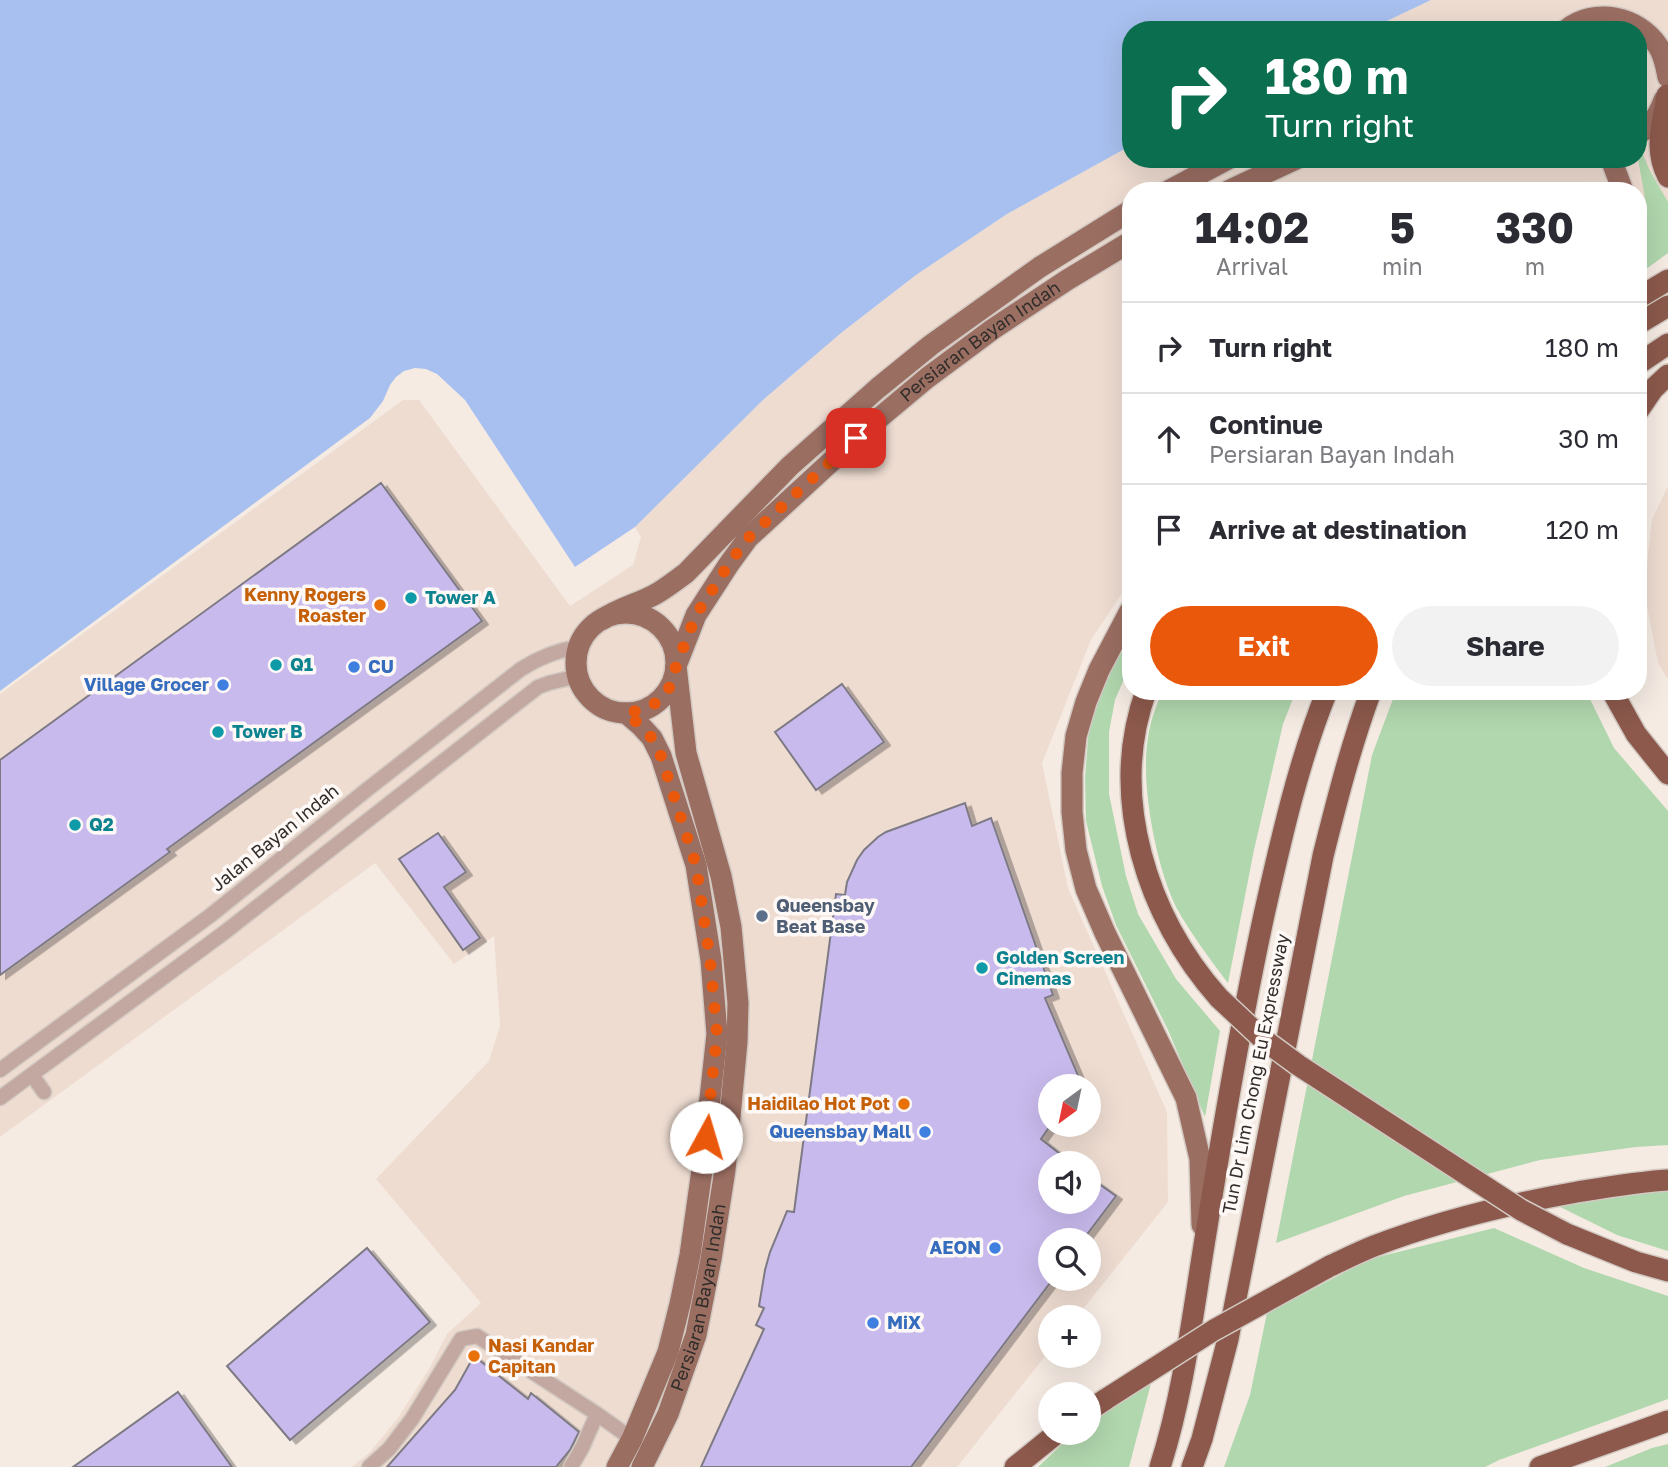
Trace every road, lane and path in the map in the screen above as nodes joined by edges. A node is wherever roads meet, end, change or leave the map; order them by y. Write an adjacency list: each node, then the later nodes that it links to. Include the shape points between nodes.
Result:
1 (1581, 21): 2 (main road, via 1601,16)
2 (1626, 21)
3 (1647, 33): 4 (main road, via 1665,62)
4 (1667, 84): 5 (main road, via 1658,114); 8 (highway, via 1660,149)
5 (1647, 127)
6 (1211, 168): 9 (main road)
7 (1277, 168): 10 (main road)
8 (1668, 177)
9 (1185, 182)
10 (1247, 182)
11 (1122, 216): 21 (main road, Persiaran Bayan Indah, via 930,345 790,467 685,573 653,596)
12 (1122, 247): 24 (main road, Persiaran Bayan Indah, via 1066,280 927,378 748,538 696,615)
13 (1668, 280): 14 (highway)
14 (1647, 293)
15 (1668, 306): 16 (highway)
16 (1647, 319)
17 (1668, 344): 18 (highway)
18 (1647, 358)
19 (1668, 375): 20 (highway)
20 (1647, 398)
21 (603, 618): 23 (main road, via 584,635); 24 (main road, via 632,613 659,625 675,650)
22 (1122, 626): 37 (main road, via 1098,670 1076,736 1072,812 1076,850 1086,890 1105,933 1186,1098 1200,1159)
23 (579, 647): 25 (main road); 32 (street, Jalan Bayan Indah, via 560,649 521,669 211,915)
24 (676, 666): 30 (main road, via 666,694 654,704); 47 (main road, Persiaran Bayan Indah, via 686,753 721,876 730,927 737,1042 725,1170 696,1335 668,1415)
25 (578, 676): 30 (main road, via 596,702); 33 (street, via 538,687 225,932)
26 (1143, 700): 38 (highway, bridge, via 1131,775 1141,853 1171,932 1219,998 1297,1065 1521,1210 1601,1249)
27 (1324, 700): 37 (highway, Tun Dr Lim Chong Eu Expressway, via 1276,863 1250,980)
28 (1368, 700): 50 (highway, Tun Dr Lim Chong Eu Expressway, via 1323,856 1228,1339)
29 (1616, 700): 31 (highway)
30 (626, 713): 42 (main road, Persiaran Bayan Indah, via 652,738 661,756 696,865 717,1034 704,1163 680,1304 668,1352)
31 (1668, 774)
32 (0, 1070)
33 (32, 1075): 34 (street); 35 (street)
34 (44, 1093)
35 (0, 1098)
36 (1668, 1180): 39 (highway, bridge, via 1543,1198 1374,1246 1213,1330)
37 (1203, 1251): 49 (highway, Tun Dr Lim Chong Eu Expressway, via 1180,1388)
38 (1668, 1271)
39 (1101, 1402)
40 (597, 1414): 42 (street); 44 (street, via 477,1336 461,1339 412,1419); 45 (street)
41 (1668, 1421): 51 (highway)
42 (632, 1439): 46 (main road, Persiaran Bayan Indah)
43 (1043, 1445): 48 (highway)
44 (369, 1467)
45 (571, 1467)
46 (617, 1467)
47 (642, 1467)
48 (1016, 1467)
49 (1160, 1467)
50 (1192, 1467)
51 (1540, 1467)

